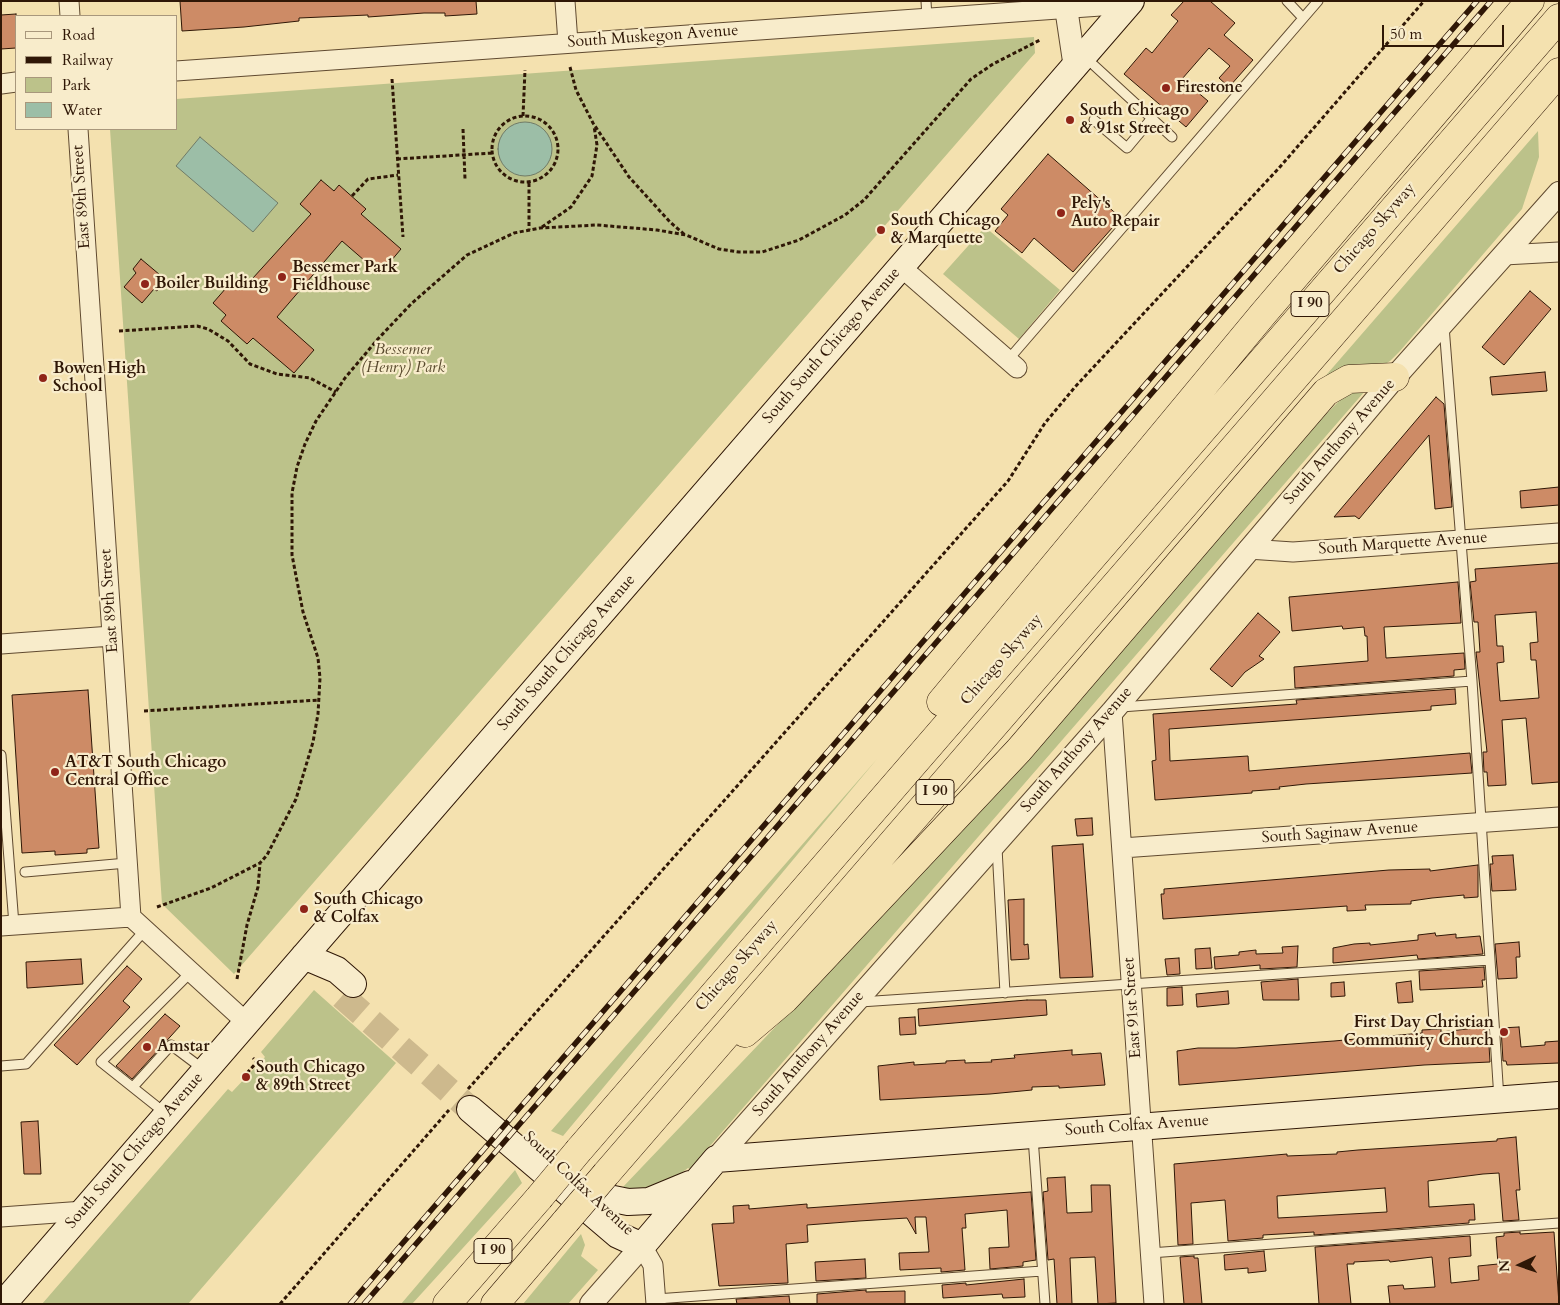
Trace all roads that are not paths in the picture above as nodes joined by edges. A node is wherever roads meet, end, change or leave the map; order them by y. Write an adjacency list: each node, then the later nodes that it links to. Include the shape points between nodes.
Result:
1 (69, 1): 9 (street)
2 (565, 1): 12 (street)
3 (1287, 1): 10 (lane)
4 (1318, 1): 10 (lane)
5 (1530, 1): 40 (highway, via 930,714)
6 (1130, 2): 7 (street, South Muskegon Avenue); 13 (main road, South South Chicago Avenue)
7 (1065, 5): 8 (street, South Muskegon Avenue); 13 (street)
8 (927, 10): 12 (street, South Muskegon Avenue)
9 (70, 15)
10 (1303, 18): 27 (lane)
11 (1559, 18): 40 (highway, Chicago Skyway / I 90)
12 (568, 43): 14 (street, South Muskegon Avenue)
13 (1080, 62): 18 (lane); 25 (main road, South South Chicago Avenue)
14 (178, 71)
15 (1559, 72): 59 (highway, I 90)
16 (15, 82): 17 (street)
17 (1, 84)
18 (1152, 118): 19 (lane, via 1127,148); 21 (lane)
19 (1094, 120)
20 (78, 130): 32 (street, East 89th Street)
21 (1172, 137)
22 (1559, 192): 24 (street, South Anthony Avenue)
23 (1559, 252): 24 (street)
24 (1504, 255): 26 (street, South Anthony Avenue)
25 (901, 267): 27 (street); 48 (main road, South South Chicago Avenue)
26 (1444, 323): 28 (street, South Anthony Avenue); 30 (lane)
27 (1012, 364)
28 (1395, 377): 31 (street, South Anthony Avenue); 59 (highway, via 1349,379 1326,392 1019,750 785,999)
29 (1559, 533): 30 (street, South Marquette Avenue)
30 (1462, 540): 31 (street, South Marquette Avenue, via 1292,552); 34 (lane)
31 (1248, 549): 35 (street, South Anthony Avenue)
32 (112, 636): 33 (street); 43 (street, East 89th Street)
33 (1, 644)
34 (1472, 681): 35 (lane); 39 (lane)
35 (1114, 710): 41 (street, South Anthony Avenue); 42 (street, East 91st Street)
36 (1, 756): 37 (lane)
37 (2, 785): 46 (lane)
38 (1559, 817): 39 (street, South Saginaw Avenue)
39 (1482, 822): 42 (street, South Saginaw Avenue); 49 (lane)
40 (845, 841): 76 (highway, Chicago Skyway / I 90, bridge)
41 (996, 842): 53 (lane); 54 (street, South Anthony Avenue)
42 (1122, 848): 51 (street, East 91st Street)
43 (127, 863): 44 (lane); 45 (street, East 89th Street)
44 (25, 872)
45 (131, 917): 46 (street); 47 (street)
46 (8, 926)
47 (145, 930): 50 (street); 56 (lane, via 26,1064)
48 (304, 956): 52 (main road, via 337,970); 55 (main road, South South Chicago Avenue)
49 (1490, 960): 51 (lane); 61 (lane)
50 (190, 972): 55 (street); 58 (lane, via 101,1062)
51 (1131, 985): 53 (lane); 63 (street, East 91st Street)
52 (348, 990)
53 (1005, 993): 54 (lane)
54 (855, 1002): 65 (street, South Anthony Avenue)
55 (246, 1023): 57 (main road, South South Chicago Avenue)
56 (1, 1066)
57 (205, 1071): 58 (lane, via 171,1045); 62 (main road, South South Chicago Avenue)
58 (133, 1087): 62 (lane)
59 (676, 1092): 67 (highway, I 90)
60 (1559, 1095): 61 (main road, South Colfax Avenue)
61 (1499, 1099): 63 (main road, South Colfax Avenue)
62 (167, 1114): 68 (main road, South South Chicago Avenue)
63 (1141, 1125): 64 (main road, South Colfax Avenue); 72 (street, East 91st Street)
64 (1033, 1134): 65 (main road, South Colfax Avenue); 73 (lane)
65 (716, 1159): 66 (main road, South Anthony Avenue)
66 (698, 1180): 67 (main road, via 649,1201 628,1202); 71 (main road, South Anthony Avenue)
67 (600, 1184): 71 (main road, South Colfax Avenue); 71 (main road, South Colfax Avenue, via 468,1100 618,1235); 77 (highway, I 90, bridge)
68 (84, 1211): 69 (street); 75 (main road, South South Chicago Avenue)
69 (1, 1217)
70 (1559, 1222): 72 (lane)
71 (642, 1246): 74 (street, via 653,1265); 78 (street, South Anthony Avenue)
72 (1150, 1253): 80 (street, East 91st Street)
73 (1042, 1271): 74 (lane); 79 (lane)
74 (656, 1301)
75 (3, 1304)
76 (447, 1304)
77 (495, 1304)
78 (591, 1304)
79 (1045, 1304)
80 (1154, 1304)

